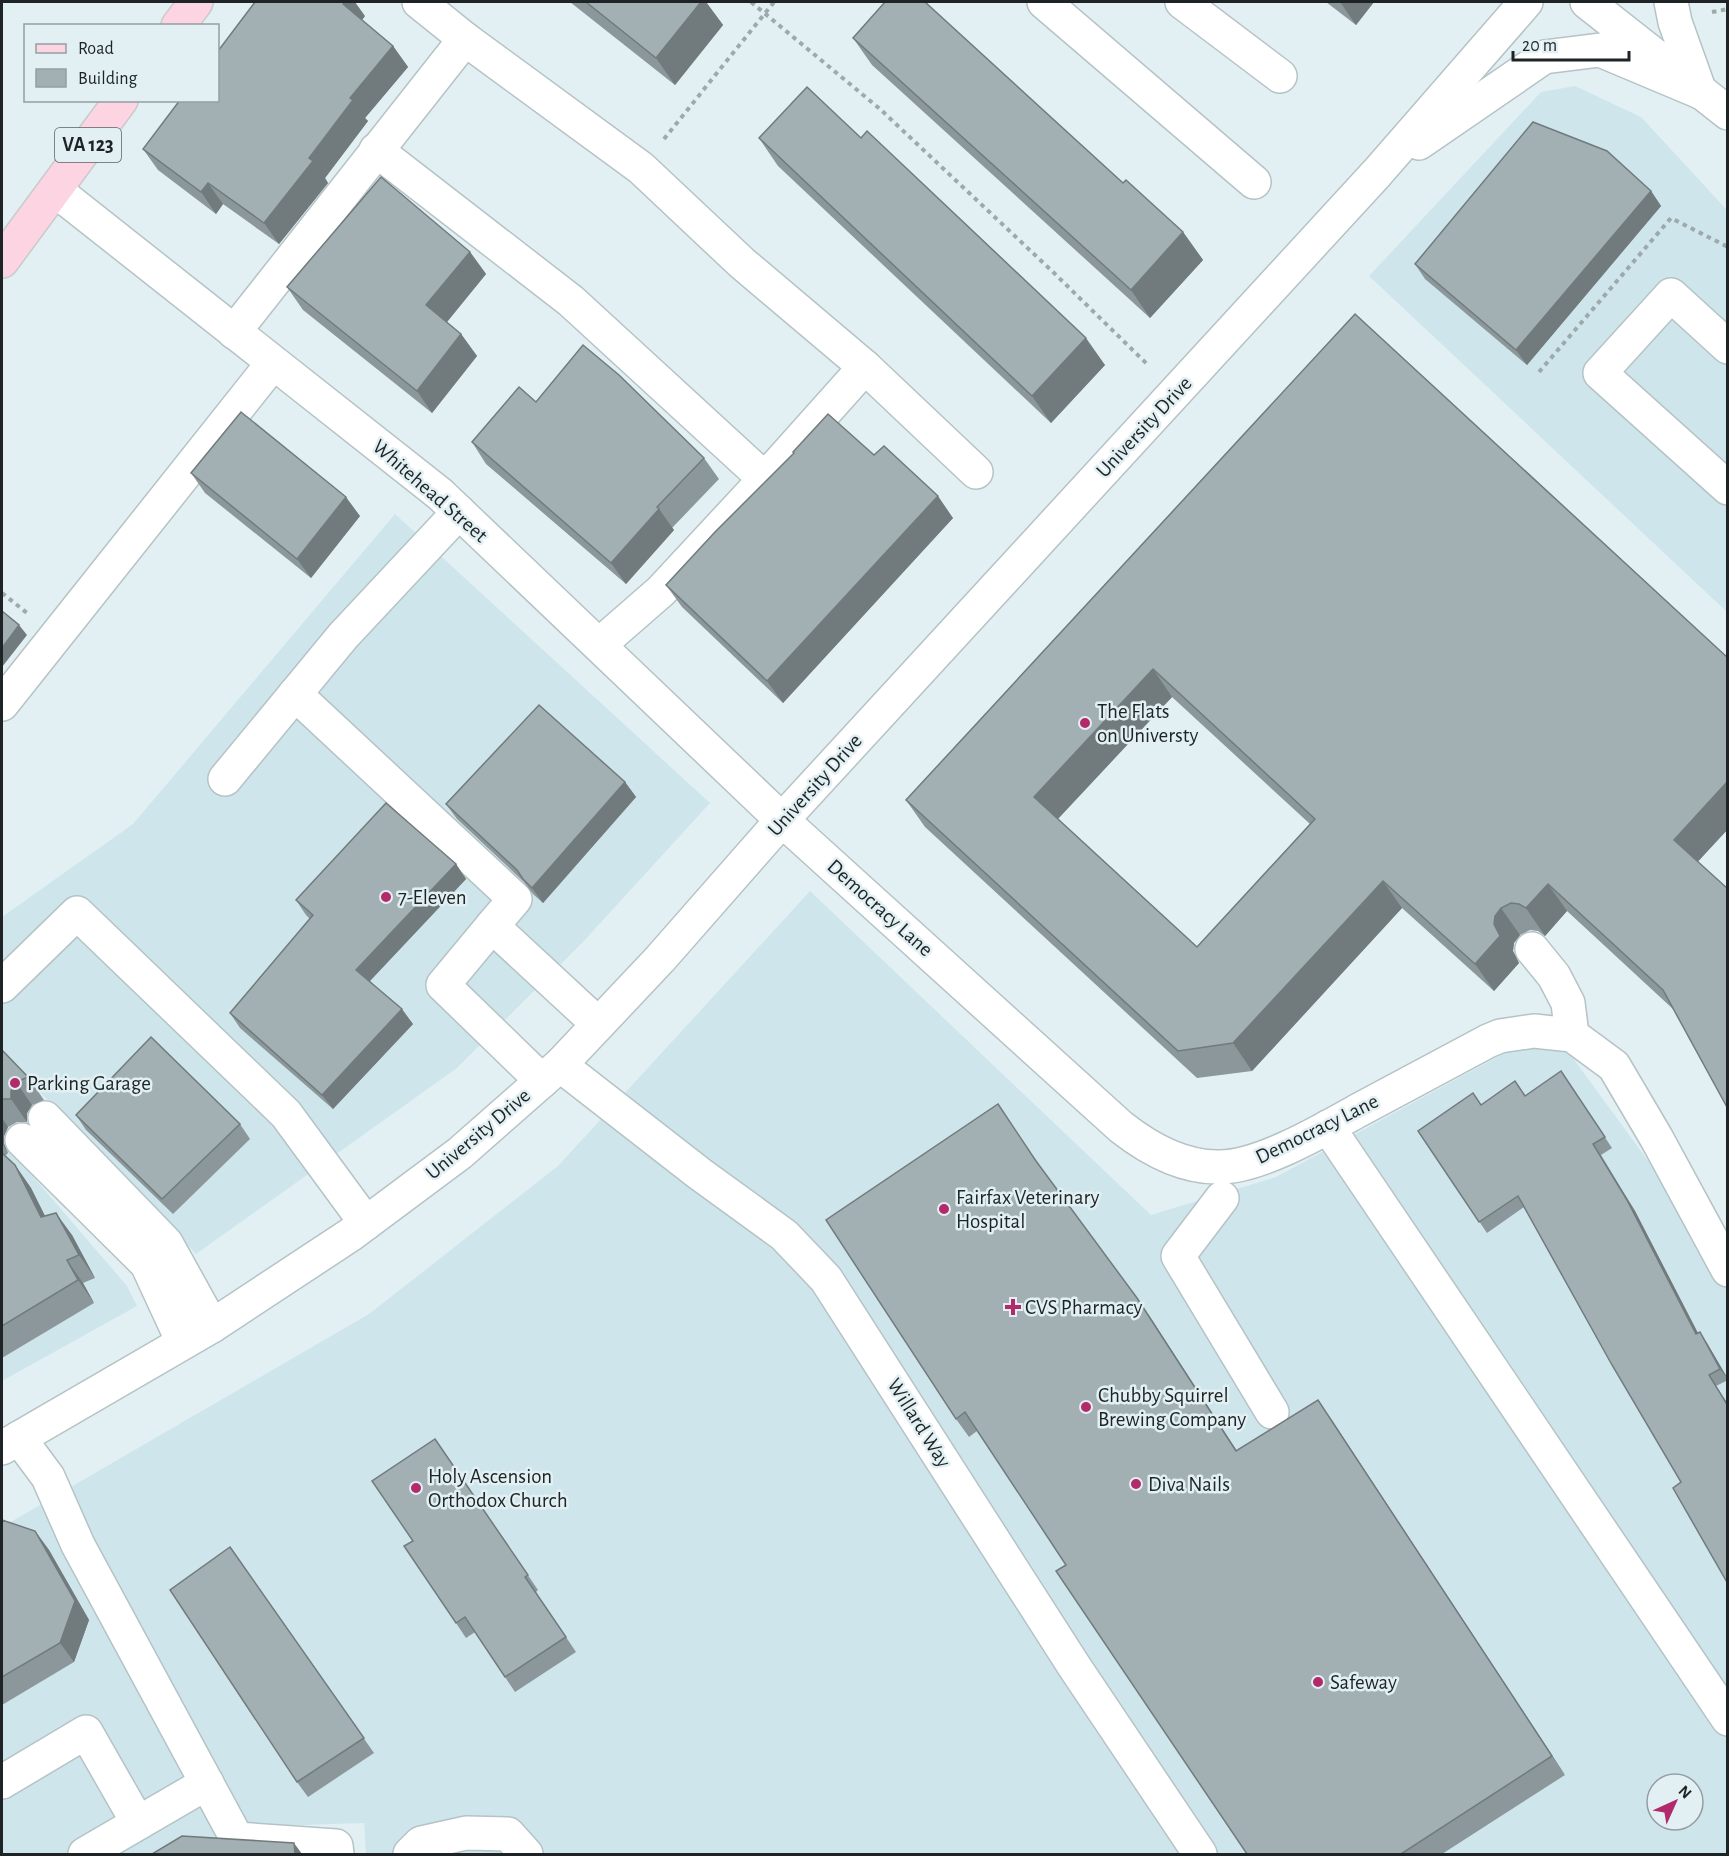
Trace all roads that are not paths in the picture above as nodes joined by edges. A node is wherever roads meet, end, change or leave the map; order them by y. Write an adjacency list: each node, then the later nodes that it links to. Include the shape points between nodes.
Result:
1 (196, 2): 8 (main road)
2 (419, 2): 9 (street)
3 (1044, 2): 16 (street)
4 (1182, 2): 10 (street)
5 (1526, 2): 15 (street, University Drive)
6 (1587, 2): 11 (street)
7 (1671, 2): 11 (street)
8 (180, 24)
9 (465, 39): 14 (street); 22 (street, via 641,168 742,262)
10 (1280, 76)
11 (1700, 92): 13 (street); 15 (street, via 1600,50 1544,57)
12 (120, 102): 17 (main road, VA 123)
13 (1728, 113)
14 (376, 150): 19 (street); 24 (street, via 571,301)
15 (1377, 172): 31 (street, University Drive)
16 (1254, 182)
17 (55, 190): 18 (main road, VA 123); 19 (street, Whitehead Street)
18 (2, 261)
19 (234, 332): 21 (street, Whitehead Street)
20 (1728, 347): 25 (street, via 1671,295 1600,373)
21 (273, 363): 26 (street, Whitehead Street); 29 (street)
22 (865, 367): 23 (street); 24 (street)
23 (976, 472)
24 (765, 479): 27 (street, via 661,591)
25 (1728, 488)
26 (459, 512): 27 (street, Whitehead Street); 28 (street, via 343,636)
27 (599, 645): 31 (street, Whitehead Street)
28 (295, 694): 30 (street); 32 (street, via 515,899)
29 (2, 704)
30 (225, 779)
31 (782, 820): 35 (street, University Drive); 38 (street, Democracy Lane, via 1144,1145 1177,1160 1219,1168 1246,1164)
32 (492, 926): 35 (street); 37 (street, Willard Way, via 443,985)
33 (1532, 949): 36 (street, via 1554,976 1568,1003)
34 (2, 986): 40 (street, via 77,913 286,1114)
35 (598, 1024): 37 (street, University Drive)
36 (1572, 1035): 38 (street, Democracy Lane, via 1534,1031 1494,1038); 41 (street, via 1614,1066)
37 (551, 1073): 40 (street, University Drive, via 460,1153); 54 (street, Willard Way, via 784,1235 826,1279)
38 (1328, 1127): 46 (street)
39 (1222, 1198): 44 (street, via 1178,1256)
40 (366, 1223): 42 (street, University Drive)
41 (1728, 1270)
42 (212, 1326): 43 (street, University Drive); 43 (street, via 166,1243 33,1129 147,1264)
43 (183, 1342): 45 (street, University Drive)
44 (1272, 1412)
45 (10, 1443): 48 (street, via 48,1477)
46 (1728, 1719)
47 (2, 1782): 49 (street, via 86,1732)
48 (196, 1790): 49 (street); 51 (street, via 237,1839 336,1846)
49 (138, 1823): 50 (street)
50 (85, 1854)
51 (338, 1854)
52 (410, 1854): 53 (street, via 420,1843 476,1833 508,1834)
53 (526, 1854)
54 (1200, 1854)

